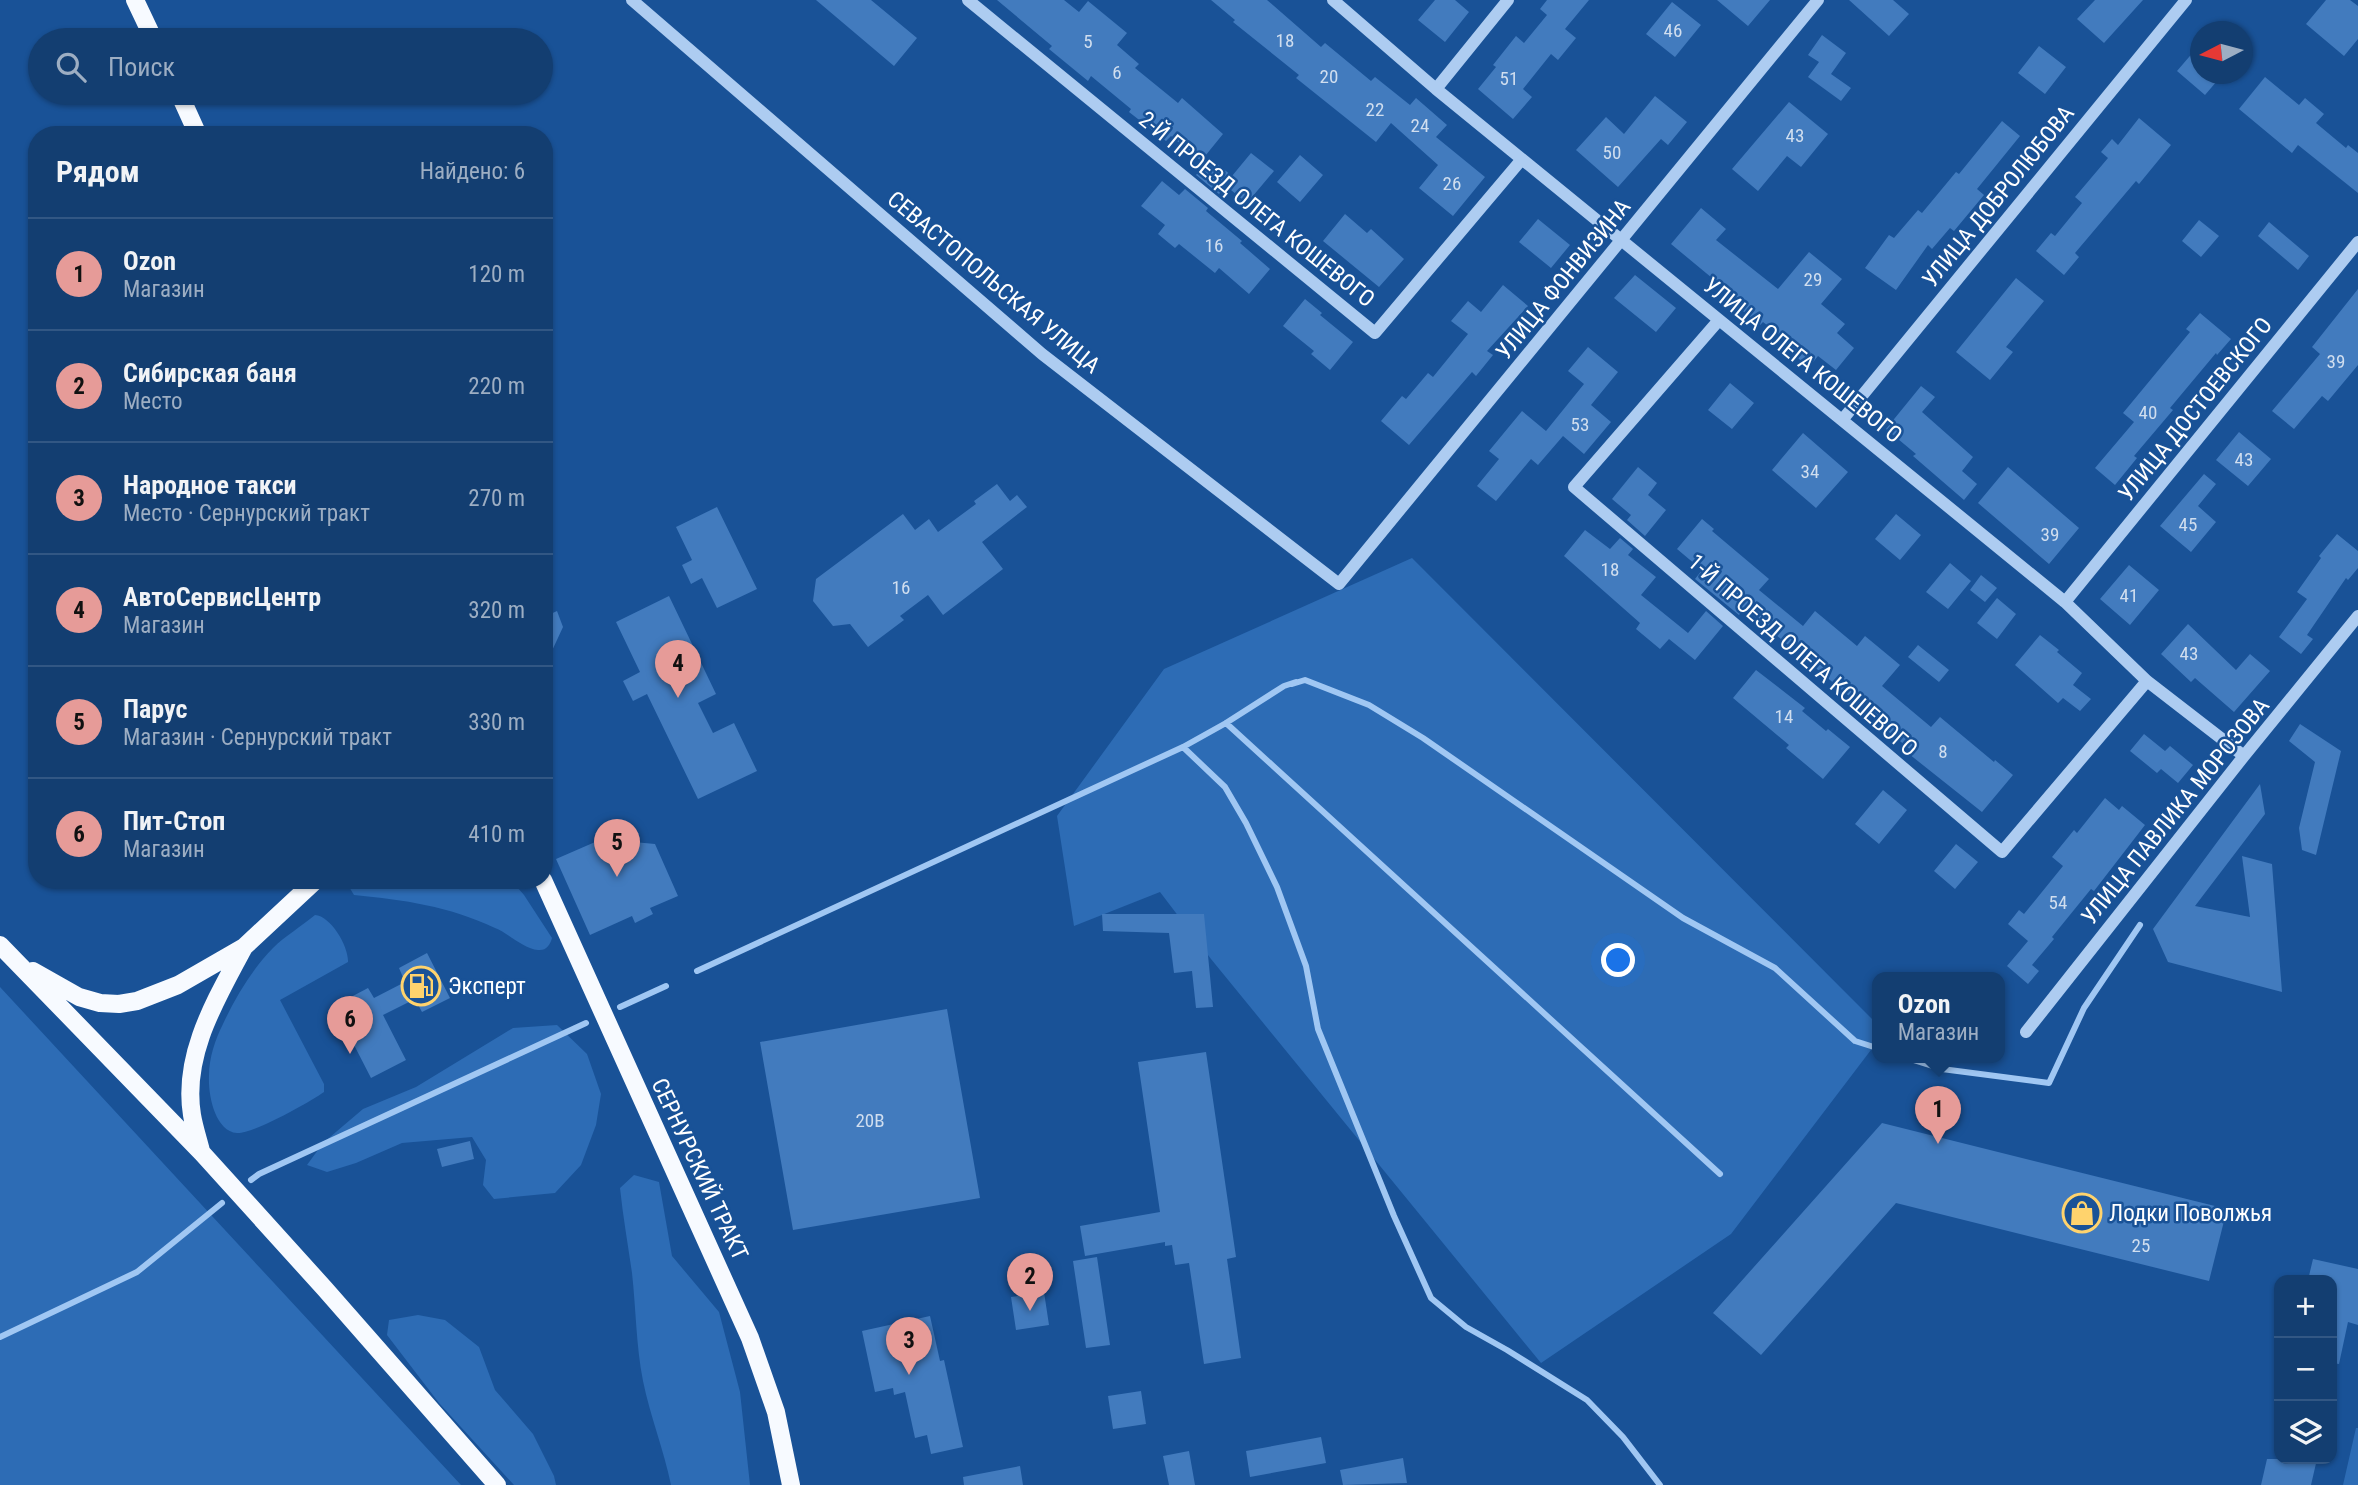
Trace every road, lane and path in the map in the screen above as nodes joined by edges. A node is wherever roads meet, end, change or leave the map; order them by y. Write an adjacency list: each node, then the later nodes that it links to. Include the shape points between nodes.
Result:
1 (135, 0): 8 (main road)
2 (632, 0): 17 (street, СЕВАСТОПОЛЬСКАЯ УЛИЦА, via 1042,354)
3 (968, 0): 12 (street, 2-Й ПРОЕЗД ОЛЕГА КОШЕВОГО, via 1375,333)
4 (1333, 0): 9 (street, УЛИЦА ОЛЕГА КОШЕВОГО)
5 (1508, 0): 9 (street)
6 (1818, 0): 13 (street, УЛИЦА ФОНВИЗИНА)
7 (2186, 0): 16 (street, УЛИЦА ДОБРОЛЮБОВА)
8 (148, 28)
9 (1436, 89): 12 (street, УЛИЦА ОЛЕГА КОШЕВОГО)
10 (184, 105): 11 (main road)
11 (194, 126)
12 (1522, 159): 13 (street, УЛИЦА ОЛЕГА КОШЕВОГО)
13 (1622, 240): 15 (street, УЛИЦА ОЛЕГА КОШЕВОГО); 17 (street, УЛИЦА ФОНВИЗИНА)
14 (2358, 242): 18 (street, УЛИЦА ДОСТОЕВСКОГО)
15 (1719, 320): 16 (street, УЛИЦА ОЛЕГА КОШЕВОГО); 20 (street, 1-Й ПРОЕЗД ОЛЕГА КОШЕВОГО, via 1574,487 2002,852)
16 (1843, 419): 18 (street, УЛИЦА ОЛЕГА КОШЕВОГО)
17 (1339, 584)
18 (2065, 602): 20 (street, УЛИЦА ОЛЕГА КОШЕВОГО)
19 (2358, 617): 21 (street, УЛИЦА ПАВЛИКА МОРОЗОВА)
20 (2147, 681): 21 (street, УЛИЦА ОЛЕГА КОШЕВОГО)
21 (2245, 756): 28 (street, УЛИЦА ПАВЛИКА МОРОЗОВА)
22 (306, 889): 26 (main road)
23 (541, 889): 25 (main road)
24 (547, 889): 25 (main road, СЕРНУРСКИЙ ТРАКТ)
25 (551, 900): 31 (main road, СЕРНУРСКИЙ ТРАКТ, via 750,1338 776,1412)
26 (244, 947): 27 (main road, via 158,994 119,1004 79,997); 29 (main road, via 201,1034 193,1064 191,1114)
27 (5, 951): 29 (main road)
28 (2026, 1032)
29 (202, 1153): 30 (main road)
30 (497, 1485)
31 (791, 1485)

